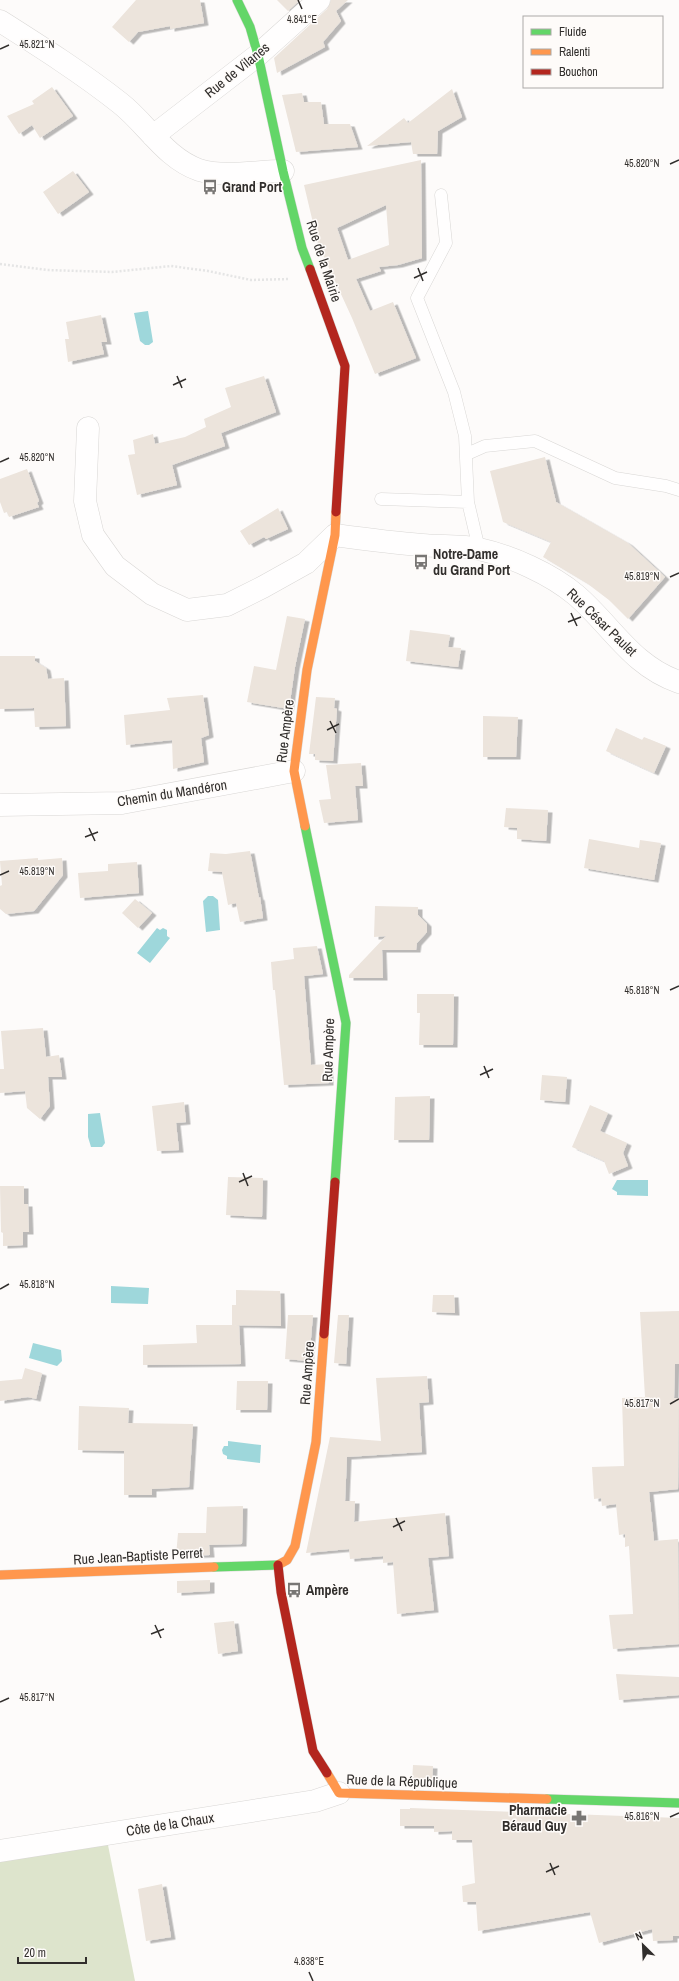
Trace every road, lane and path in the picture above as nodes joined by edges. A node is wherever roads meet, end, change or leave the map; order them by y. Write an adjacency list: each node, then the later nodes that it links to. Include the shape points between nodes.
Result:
1 (237, 0): 4 (street, Rue de la Mairie, via 250,27)
2 (319, 0): 4 (street, Rue de Vilanes)
3 (0, 20): 5 (street, via 122,104)
4 (258, 55): 5 (street, Rue de Vilanes); 6 (street, Rue de la Mairie)
5 (153, 136): 6 (street, via 173,156 197,169 216,175)
6 (283, 172): 9 (street, Rue de la Mairie, via 302,248)
7 (441, 196): 11 (lane, via 446,243 417,298 454,392 465,436)
8 (0, 264): 9 (path, via 47,270 112,272 171,266 251,280)
9 (313, 278): 15 (street, Rue de la Mairie, via 345,366)
10 (88, 428): 15 (street, via 85,501 93,535 115,566 152,594 187,610 227,605 263,587 306,563)
11 (466, 454): 12 (lane, via 485,446 535,442 615,478); 14 (lane)
12 (679, 490)
13 (381, 499): 14 (lane)
14 (468, 502): 16 (lane)
15 (335, 535): 16 (street, Rue César Paulet, via 422,545); 18 (street, Rue Ampère, via 307,670)
16 (479, 548): 17 (street, Rue César Paulet, via 534,568 552,578 577,596 626,648 665,677)
17 (679, 682)
18 (294, 771): 19 (street, Chemin du Mandéron, via 122,803); 20 (street, Rue Ampère, via 346,1023 316,1442 295,1546 287,1560)
19 (0, 805)
20 (278, 1565): 21 (street, Rue Jean-Baptiste Perret); 22 (street, Rue de la République, via 281,1592 313,1751)
21 (0, 1574)
22 (339, 1793): 23 (street, Rue de la République); 24 (street, Côte de la Chaux, via 315,1801)
23 (679, 1803)
24 (0, 1851)

